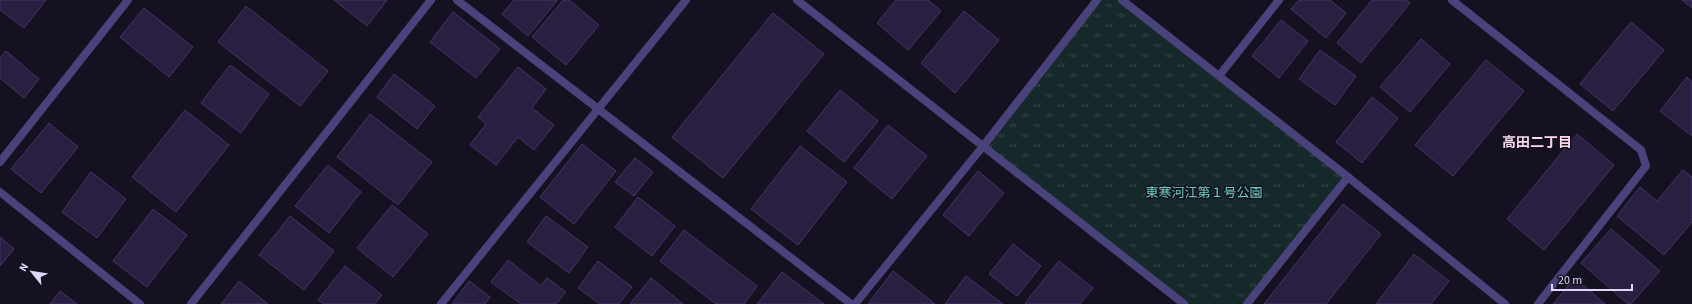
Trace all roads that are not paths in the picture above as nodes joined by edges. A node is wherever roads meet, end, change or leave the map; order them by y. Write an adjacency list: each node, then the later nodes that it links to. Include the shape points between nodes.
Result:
1 (128, 0): 13 (street)
2 (431, 0): 17 (street)
3 (457, 0): 11 (street)
4 (686, 0): 11 (street)
5 (797, 0): 12 (street)
6 (1097, 0): 12 (street)
7 (1122, 0): 10 (street)
8 (1279, 0): 10 (street)
9 (1452, 0): 24 (street, via 1641,150 1646,166)
10 (1219, 76): 14 (street)
11 (599, 109): 18 (street); 19 (street)
12 (984, 145): 20 (street); 21 (street)
13 (0, 162)
14 (1348, 177): 22 (street); 23 (street)
15 (0, 192): 16 (street)
16 (140, 304)
17 (191, 304)
18 (441, 304)
19 (851, 304)
20 (855, 304)
21 (1184, 304)
22 (1247, 304)
23 (1505, 304)
24 (1538, 304)

